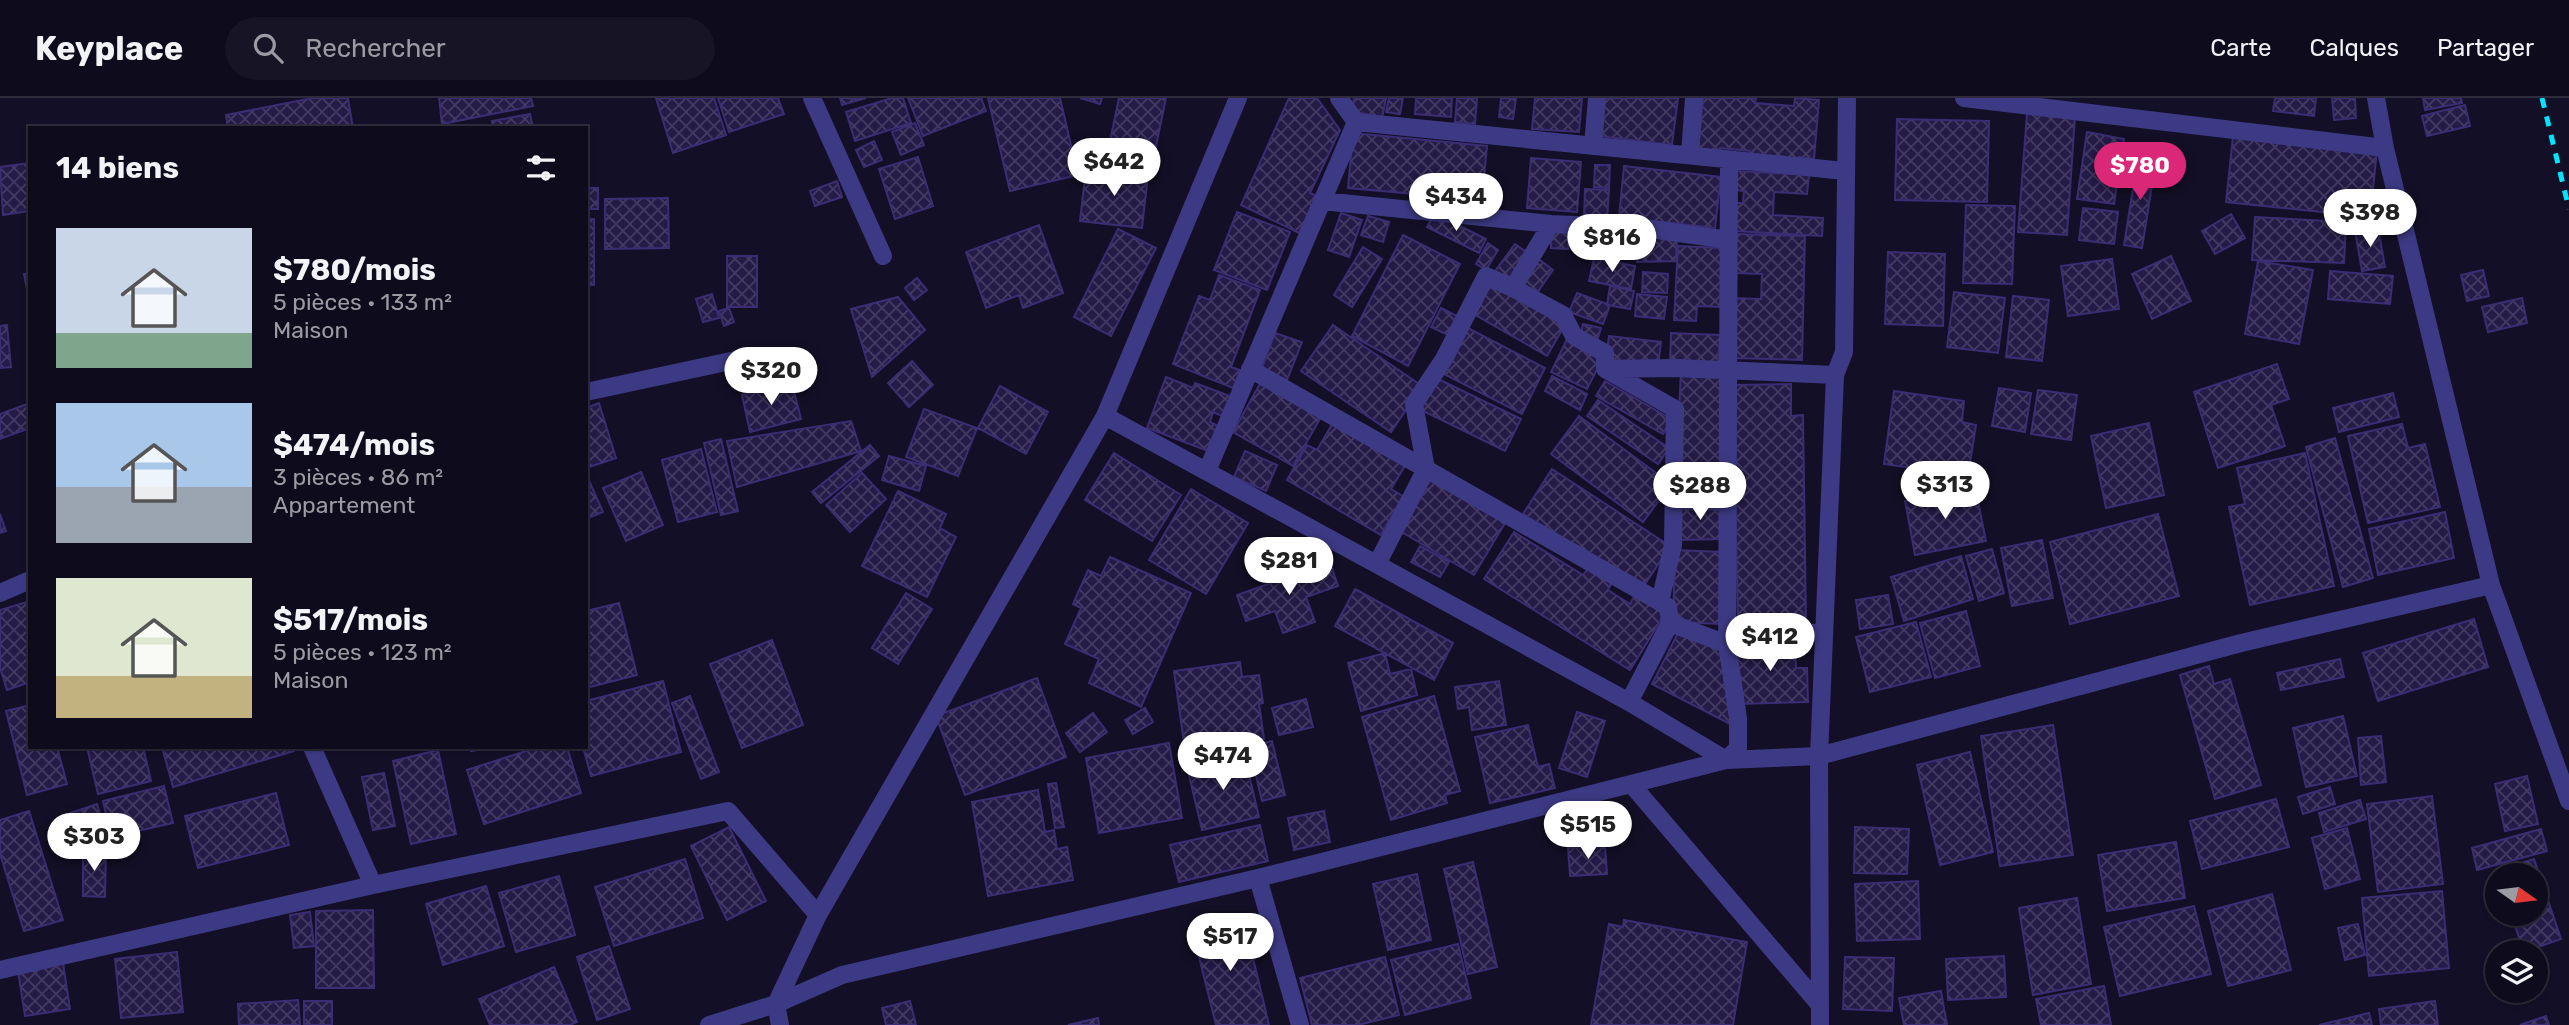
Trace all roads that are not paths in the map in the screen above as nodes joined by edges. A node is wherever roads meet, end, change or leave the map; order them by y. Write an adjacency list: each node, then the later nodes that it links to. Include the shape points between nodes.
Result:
1 (812, 98): 18 (street)
2 (1238, 98): 26 (street)
3 (1339, 98): 9 (street)
4 (1597, 98): 10 (street)
5 (1694, 98): 12 (street)
6 (1847, 98): 14 (street)
7 (1964, 98): 11 (street)
8 (2376, 98): 11 (street)
9 (1356, 122): 10 (street); 15 (street)
10 (1592, 146): 12 (street)
11 (2385, 148): 33 (street)
12 (1690, 155): 13 (street)
13 (1730, 161): 14 (street); 17 (street)
14 (1845, 171): 24 (street, via 1844,352)
15 (1322, 201): 16 (street); 21 (street)
16 (1551, 224): 17 (street, via 1643,228); 19 (street)
17 (1729, 240): 23 (street)
18 (883, 256)
19 (1513, 288): 22 (street, via 1563,315 1574,336 1605,354); 27 (street, via 1486,276 1444,359 1414,404)
20 (745, 358): 25 (street)
21 (1251, 369): 27 (street); 28 (street)
22 (1605, 369): 23 (street); 29 (street, via 1675,409)
23 (1728, 369): 24 (street); 30 (street)
24 (1835, 375): 37 (street)
25 (588, 392)
26 (1105, 416): 28 (street); 47 (street)
27 (1426, 469): 31 (street); 35 (street)
28 (1207, 471): 31 (street)
29 (1674, 500): 30 (street); 35 (street, via 1673,545)
30 (1728, 502): 38 (street)
31 (1377, 564): 39 (street)
32 (28, 581): 34 (street)
33 (2491, 585): 41 (street, via 2241,643); 44 (street)
34 (0, 593)
35 (1660, 602): 36 (street, via 1668,607)
36 (1670, 624): 38 (street); 39 (street)
37 (1824, 633): 38 (street); 41 (street)
38 (1727, 638): 42 (street, via 1738,748)
39 (1629, 702): 42 (street)
40 (313, 749): 46 (street)
41 (1819, 755): 42 (street); 50 (street)
42 (1726, 760): 43 (street)
43 (1632, 785): 45 (street); 50 (street)
44 (2569, 801)
45 (1258, 878): 49 (street, via 842,975); 53 (street)
46 (373, 885): 47 (street, via 728,811); 48 (street)
47 (818, 915): 49 (street)
48 (0, 970)
49 (776, 1004): 51 (street); 52 (street)
50 (1819, 1004): 54 (street)
51 (709, 1025)
52 (780, 1025)
53 (1300, 1025)
54 (1821, 1025)

